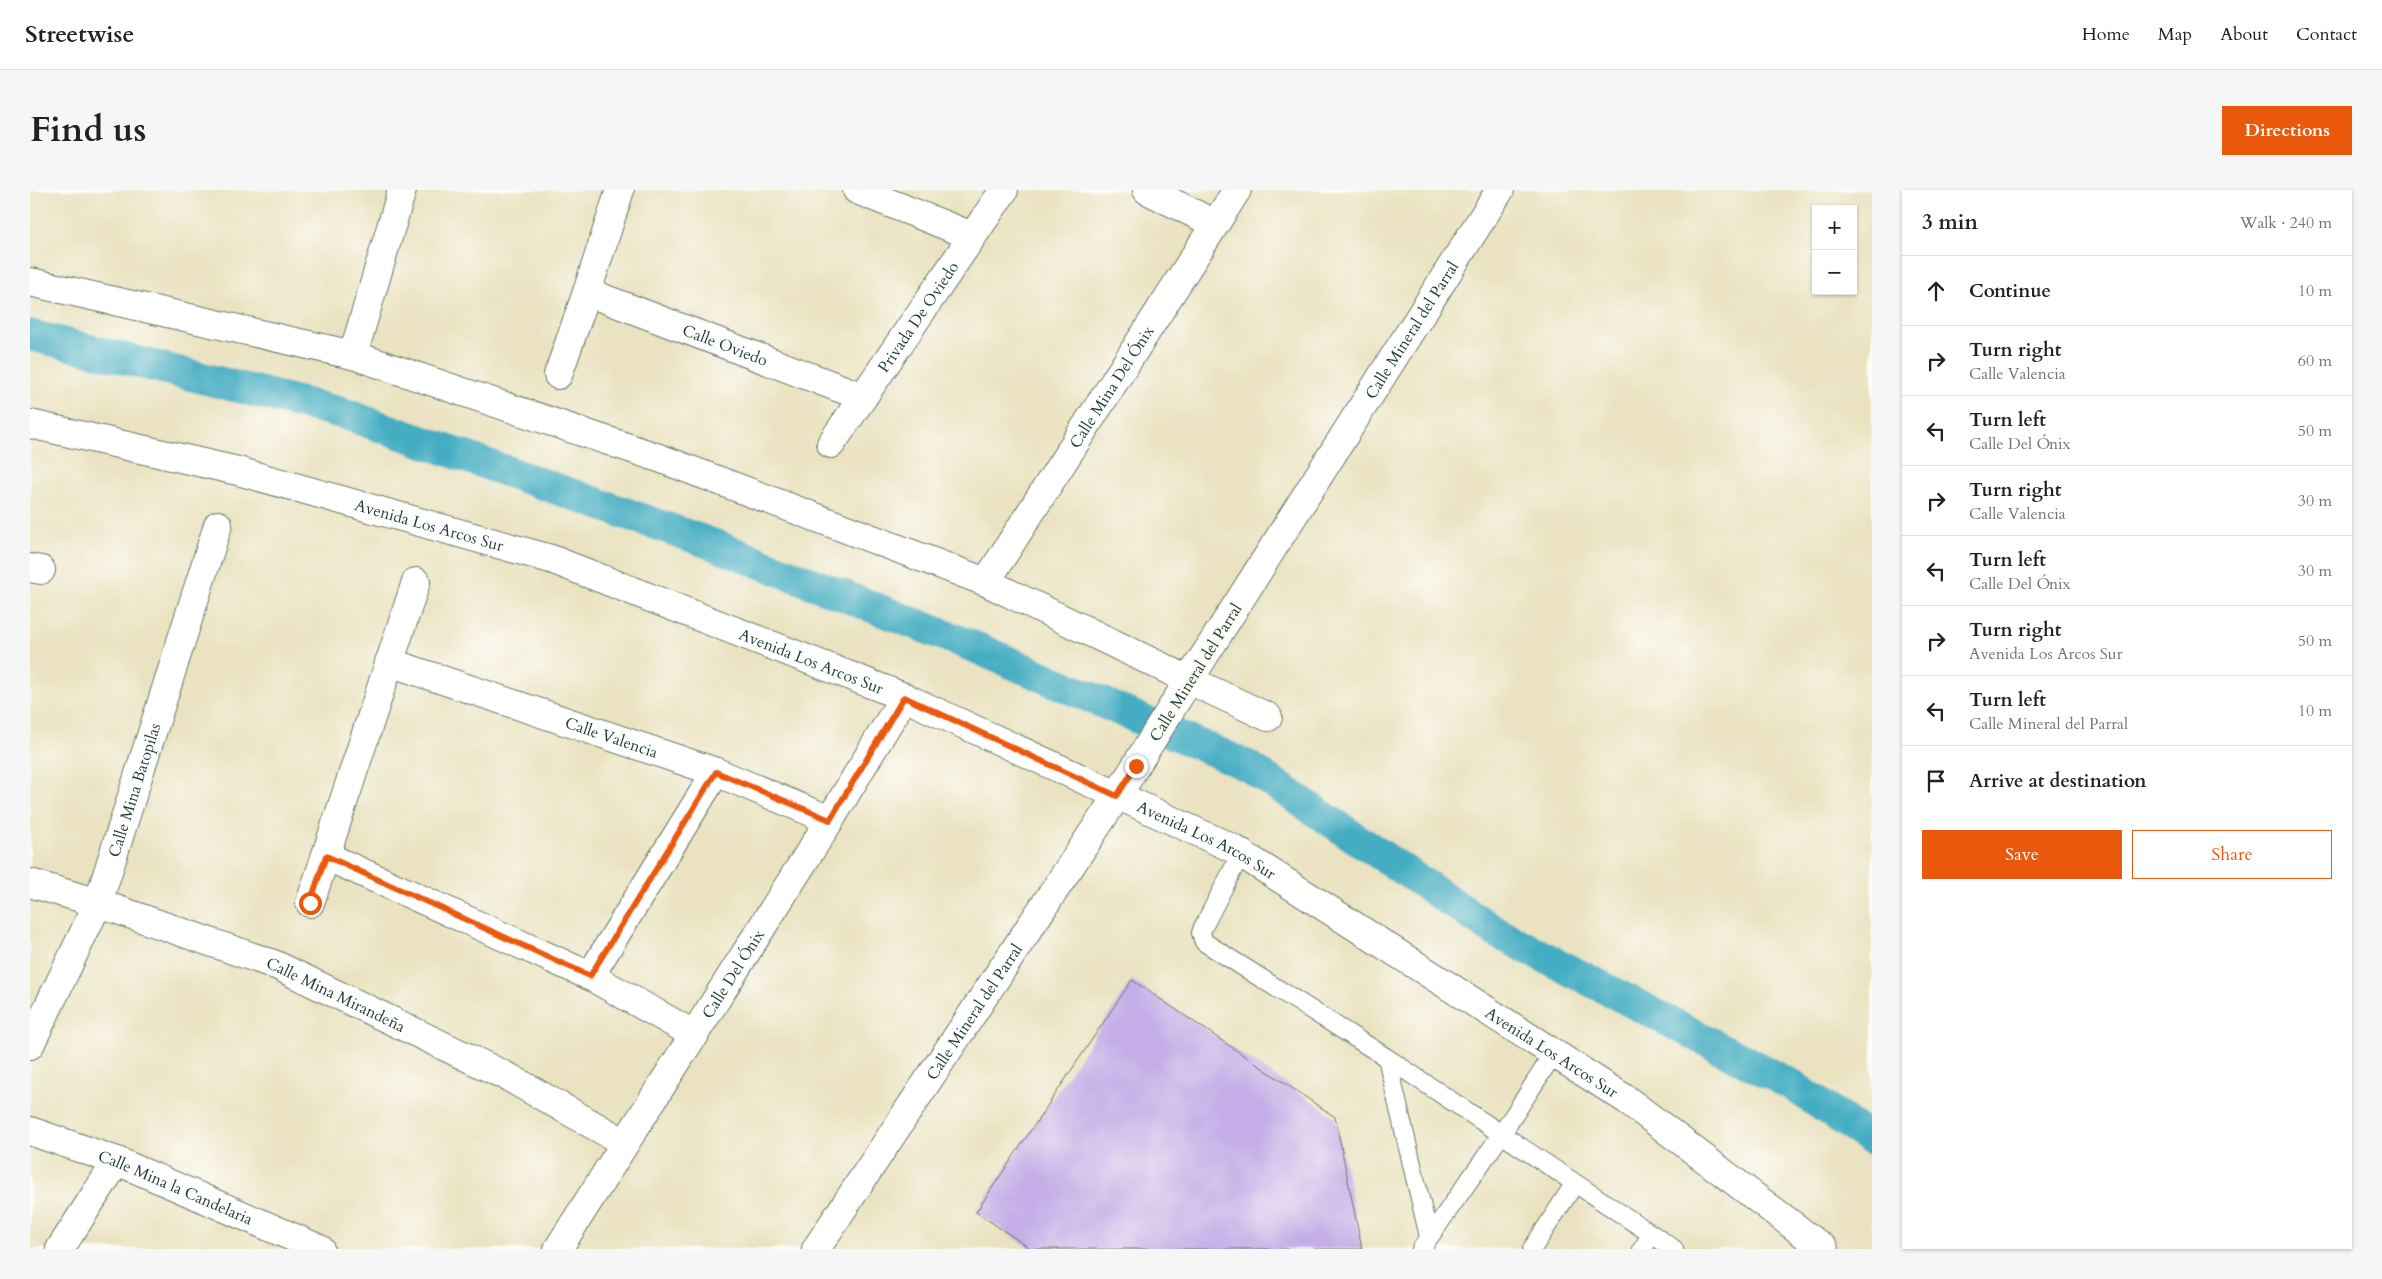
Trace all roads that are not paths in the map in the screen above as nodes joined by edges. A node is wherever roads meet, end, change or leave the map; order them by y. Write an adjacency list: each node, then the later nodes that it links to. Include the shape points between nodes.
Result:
1 (402, 190): 12 (street)
2 (620, 190): 11 (street)
3 (857, 190): 9 (street)
4 (1004, 190): 9 (street, Privada De Oviedo)
5 (1148, 190): 8 (street)
6 (1237, 190): 8 (street, Calle Mina Del Ónix)
7 (1500, 190): 21 (street, Calle Mineral del Parral)
8 (1215, 224): 19 (street, Calle Mina Del Ónix)
9 (972, 236): 14 (street, Privada De Oviedo)
10 (30, 282): 12 (street)
11 (588, 292): 13 (street); 14 (street, Calle Oviedo)
12 (353, 355): 19 (street, via 659,458)
13 (558, 375)
14 (863, 397): 16 (street, Privada De Oviedo)
15 (30, 424): 22 (street, Avenida Los Arcos Sur, via 238,471 550,560)
16 (831, 444)
17 (218, 525): 30 (street, Calle Mina Batopilas)
18 (416, 582): 20 (street)
19 (986, 582): 21 (street)
20 (389, 662): 24 (street, Calle Valencia); 28 (street)
21 (1190, 680): 23 (street); 25 (street, Calle Mineral del Parral)
22 (904, 697): 25 (street, Avenida Los Arcos Sur); 26 (street, Calle Del Ónix)
23 (1268, 717)
24 (716, 772): 26 (street, Calle Valencia); 32 (street)
25 (1117, 796): 27 (street, Avenida Los Arcos Sur); 47 (street, Calle Mineral del Parral)
26 (830, 820): 33 (street, Calle Del Ónix)
27 (1241, 854): 35 (street, Avenida Los Arcos Sur); 36 (lane, via 1203,927 1204,942)
28 (326, 856): 31 (street); 32 (street)
29 (30, 883): 30 (street, Calle Mina Mirandeña)
30 (98, 903): 34 (street, Calle Mina Batopilas); 39 (street, Calle Mina Mirandeña, via 276,965 510,1078)
31 (310, 903)
32 (590, 976): 33 (street)
33 (695, 1035): 39 (street, Calle Del Ónix)
34 (30, 1045)
35 (1554, 1053): 38 (lane); 51 (street, Avenida Los Arcos Sur, via 1627,1100)
36 (1387, 1058): 38 (lane); 43 (lane)
37 (30, 1131): 40 (street, Calle Mina la Candelaria)
38 (1501, 1135): 41 (lane); 43 (lane)
39 (625, 1143): 46 (street, Calle Del Ónix)
40 (117, 1161): 44 (street, Calle Mina la Candelaria); 45 (street)
41 (1575, 1183): 42 (lane); 48 (lane)
42 (1652, 1234): 49 (lane); 50 (lane)
43 (1425, 1243)
44 (316, 1248)
45 (60, 1249)
46 (558, 1249)
47 (816, 1249)
48 (1532, 1249)
49 (1642, 1249)
50 (1674, 1249)
51 (1824, 1249)

